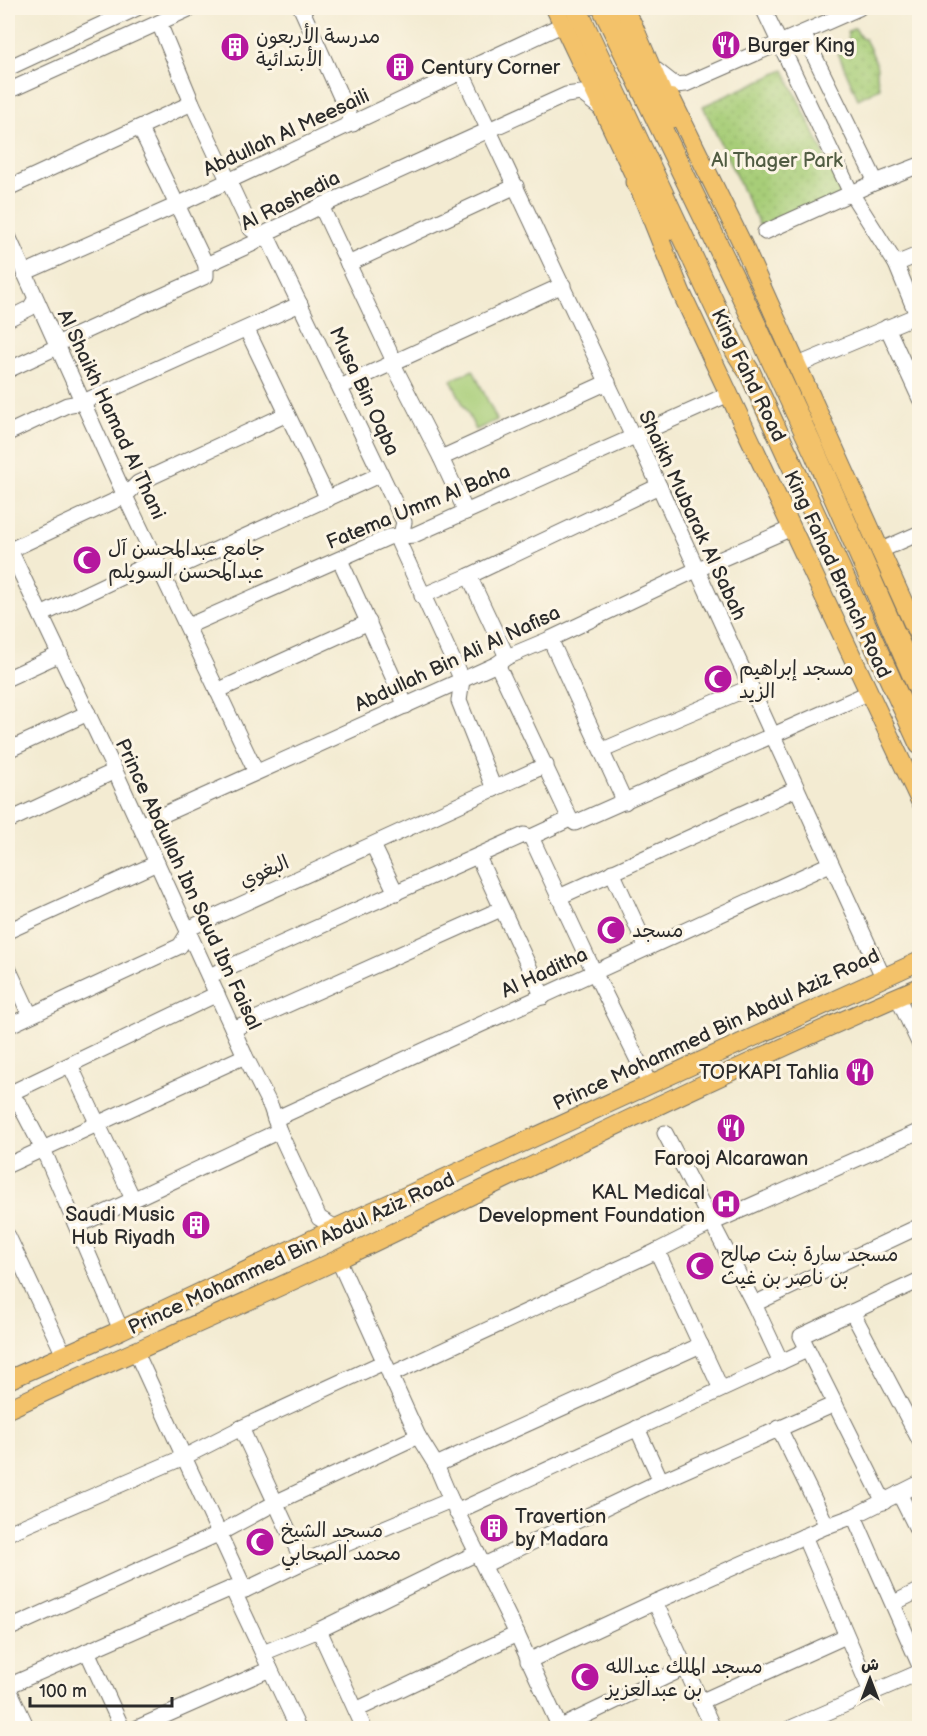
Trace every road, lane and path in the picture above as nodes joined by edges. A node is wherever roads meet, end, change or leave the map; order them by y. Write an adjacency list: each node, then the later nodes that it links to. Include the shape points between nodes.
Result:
1 (137, 8): 13 (street)
2 (191, 8): 10 (street)
3 (301, 8): 19 (street)
4 (555, 8): 8 (main road, King Fahad Branch Road)
5 (603, 8): 40 (highway, King Fahd Road)
6 (763, 8): 12 (street)
7 (859, 8): 11 (street)
8 (570, 16): 15 (street, Abdullah Al Meesaili); 18 (main road, King Fahad Branch Road); 48 (highway, King Fahd Road)
9 (627, 16): 14 (main road); 40 (highway, via 725,242)
10 (159, 23): 16 (street); 17 (street, Musa Bin Oqba)
11 (803, 33): 12 (street); 25 (street)
12 (780, 43): 14 (street, via 686,84 675,86); 28 (street)
13 (10, 66): 16 (street)
14 (656, 70): 50 (main road)
15 (462, 73): 19 (street, Abdullah Al Meesaili); 21 (street, Shaikh Mubarak Al Sabah)
16 (14, 88)
17 (192, 103): 20 (street); 23 (street, Musa Bin Oqba)
18 (603, 110): 21 (street, Al Rashedia, via 581,93 566,94); 24 (main road, King Fahad Branch Road)
19 (353, 124): 23 (street, Abdullah Al Meesaili)
20 (140, 128): 27 (street); 29 (street)
21 (490, 129): 26 (street, Shaikh Mubarak Al Sabah); 30 (street, Al Rashedia)
22 (920, 165): 25 (street)
23 (228, 182): 29 (street, Abdullah Al Meesaili); 33 (street, Musa Bin Oqba, via 250,229)
24 (636, 182): 48 (highway, via 656,211 710,318); 54 (main road, King Fahad Branch Road, via 680,290)
25 (876, 182): 28 (street)
26 (516, 186): 35 (street); 39 (street, Shaikh Mubarak Al Sabah)
27 (8, 188)
28 (851, 194): 31 (street); 36 (street)
29 (177, 205): 37 (street); 38 (street, Abdullah Al Meesaili)
30 (321, 206): 33 (street, Al Rashedia); 35 (street)
31 (765, 232)
32 (8, 236): 38 (street, Al Shaikh Hamad Al Thani)
33 (260, 236): 37 (street, Al Rashedia, via 254,243); 42 (street, Musa Bin Oqba, via 270,242)
34 (920, 254): 36 (street)
35 (348, 264): 49 (street)
36 (896, 264): 43 (street)
37 (206, 265): 47 (street, Al Rashedia, via 206,276)
38 (24, 273): 41 (street, Al Shaikh Hamad Al Thani)
39 (563, 285): 49 (street); 52 (street, Shaikh Mubarak Al Sabah)
40 (737, 285): 87 (highway, King Fahd Road)
41 (35, 300): 44 (street, via 30,308); 47 (street, Al Shaikh Hamad Al Thani)
42 (300, 304): 46 (street); 53 (street, Musa Bin Oqba)
43 (918, 315): 45 (street)
44 (8, 319)
45 (887, 327): 50 (street); 55 (street)
46 (247, 330): 56 (street); 57 (street)
47 (57, 347): 51 (street, Al Rashedia); 56 (street, Al Shaikh Hamad Al Thani)
48 (736, 351): 92 (highway, King Fahd Road, via 750,373)
49 (393, 364): 53 (street); 60 (street)
50 (798, 365): 70 (main road)
51 (8, 370)
52 (608, 382): 59 (street, Shaikh Mubarak Al Sabah); 60 (street)
53 (340, 387): 61 (street, Musa Bin Oqba)
54 (729, 394): 59 (street, Fatema Umm Al Baha); 66 (main road, King Fahad Branch Road)
55 (920, 399)
56 (83, 402): 58 (street, via 67,405); 63 (street, Al Shaikh Hamad Al Thani)
57 (287, 414): 63 (street, via 138,483); 64 (street)
58 (8, 433)
59 (633, 437): 62 (street, Shaikh Mubarak Al Sabah, via 638,440); 65 (street, Fatema Umm Al Baha)
60 (441, 458): 65 (street)
61 (381, 474): 64 (street); 68 (street, Musa Bin Oqba, via 404,522)
62 (659, 486): 73 (street, Shaikh Mubarak Al Sabah); 74 (street)
63 (125, 496): 69 (street); 72 (street, Al Shaikh Hamad Al Thani)
64 (328, 499): 72 (street)
65 (466, 513): 68 (street, Fatema Umm Al Baha)
66 (792, 528): 73 (street, Abdullah Bin Ali Al Nafisa); 88 (main road, King Fahad Branch Road)
67 (920, 533): 70 (street)
68 (401, 537): 71 (street, Fatema Umm Al Baha, via 389,537); 75 (street, Musa Bin Oqba, via 399,543)
69 (9, 551): 76 (street, Prince Abdullah Ibn Saud Ibn Faisal)
70 (879, 551): 79 (main road)
71 (340, 560): 77 (street); 78 (street, Fatema Umm Al Baha)
72 (160, 567): 76 (street); 78 (street, Al Shaikh Hamad Al Thani)
73 (696, 570): 80 (street, Abdullah Bin Ali Al Nafisa); 85 (street, Shaikh Mubarak Al Sabah)
74 (469, 576): 75 (street); 82 (street)
75 (422, 596): 84 (street, Musa Bin Oqba)
76 (41, 615): 81 (street, Prince Abdullah Ibn Saud Ibn Faisal)
77 (369, 622): 86 (street); 89 (street)
78 (188, 626): 86 (street, Al Shaikh Hamad Al Thani)
79 (918, 634)
80 (550, 639): 82 (street, Abdullah Bin Ali Al Nafisa); 94 (street)
81 (60, 654): 83 (street); 90 (street, Prince Abdullah Ibn Saud Ibn Faisal)
82 (502, 661): 84 (street, Abdullah Bin Ali Al Nafisa); 95 (street)
83 (8, 678)
84 (462, 680): 89 (street, Abdullah Bin Ali Al Nafisa); 98 (street, Musa Bin Oqba, via 459,701)
85 (751, 687): 91 (street, Shaikh Mubarak Al Sabah); 94 (street)
86 (217, 691): 97 (street, Al Shaikh Hamad Al Thani)
87 (920, 691)
88 (868, 693): 91 (street); 100 (main road, King Fahad Branch Road)
89 (406, 706): 97 (street, Abdullah Bin Ali Al Nafisa)
90 (88, 713): 93 (street); 96 (street, Prince Abdullah Ibn Saud Ibn Faisal)
91 (773, 735): 99 (street, Shaikh Mubarak Al Sabah); 101 (street)
92 (920, 744)
93 (8, 750)
94 (603, 750): 101 (street)
95 (546, 765): 98 (street, البغوي); 102 (street)
96 (115, 771): 103 (street); 104 (street, Prince Abdullah Ibn Saud Ibn Faisal)
97 (256, 772): 104 (street, Abdullah Bin Ali Al Nafisa)
98 (494, 789): 106 (street, البغوي)
99 (796, 789): 109 (street, Shaikh Mubarak Al Sabah); 110 (street)
100 (919, 800)
101 (625, 802): 102 (street, via 575,823)
102 (570, 819): 105 (street)
103 (8, 821)
104 (140, 825): 108 (street, Prince Abdullah Ibn Saud Ibn Faisal)
105 (528, 836): 107 (street); 112 (street)
106 (373, 845): 111 (street); 115 (street, البغوي, via 192,927)
107 (478, 857): 111 (street); 113 (street)
108 (157, 863): 114 (street); 115 (street, Prince Abdullah Ibn Saud Ibn Faisal)
109 (830, 864): 116 (street, Al Haditha); 121 (street, Shaikh Mubarak Al Sabah)
110 (612, 872): 112 (street); 116 (street)
111 (396, 893): 120 (street)
112 (559, 897): 119 (street)
113 (501, 909): 125 (street); 128 (street)
114 (8, 931)
115 (189, 932): 120 (street, Prince Abdullah Ibn Saud Ibn Faisal); 126 (street, البغوي, via 180,946)
116 (647, 948): 119 (street, Al Haditha)
117 (916, 961): 121 (main road, Prince Mohammed Bin Abdul Aziz Road)
118 (8, 968): 126 (street)
119 (594, 972): 125 (street, Al Haditha); 132 (street)
120 (209, 976): 123 (street, Prince Abdullah Ibn Saud Ibn Faisal)
121 (883, 977): 132 (main road, Prince Mohammed Bin Abdul Aziz Road)
122 (920, 987): 124 (main road, Prince Mohammed Bin Abdul Aziz Road)
123 (217, 994): 128 (street, Prince Abdullah Ibn Saud Ibn Faisal); 131 (street)
124 (897, 996): 129 (street); 148 (main road, Prince Mohammed Bin Abdul Aziz Road)
125 (543, 997): 135 (street, Al Haditha)
126 (30, 1015): 127 (street, البغوي)
127 (8, 1026)
128 (233, 1029): 130 (street, Prince Abdullah Ibn Saud Ibn Faisal)
129 (920, 1045)
130 (245, 1056): 134 (street); 135 (street, Prince Abdullah Ibn Saud Ibn Faisal)
131 (70, 1065): 133 (street); 134 (street)
132 (650, 1085): 144 (main road, Prince Mohammed Bin Abdul Aziz Road)
133 (9, 1096): 138 (street, via 20,1105)
134 (98, 1124): 138 (street); 140 (street)
135 (277, 1125): 140 (street, Al Haditha); 144 (street, Prince Abdullah Ibn Saud Ibn Faisal, via 319,1218)
136 (920, 1131): 141 (street)
137 (665, 1133): 141 (street)
138 (43, 1149): 139 (street); 142 (street)
139 (8, 1165)
140 (133, 1199): 142 (street, Al Haditha)
141 (712, 1223): 146 (street); 150 (street)
142 (77, 1226): 152 (street)
143 (920, 1226): 150 (street)
144 (336, 1228): 152 (main road, Prince Mohammed Bin Abdul Aziz Road)
145 (8, 1236): 147 (street)
146 (657, 1251): 154 (street); 158 (street)
147 (12, 1256): 156 (street)
148 (339, 1259): 155 (main road, Prince Mohammed Bin Abdul Aziz Road); 158 (street)
149 (920, 1280): 151 (street)
150 (754, 1304): 157 (street)
151 (852, 1312): 153 (street); 167 (street)
152 (121, 1330): 156 (main road, Prince Mohammed Bin Abdul Aziz Road)
153 (804, 1343): 157 (street); 161 (street)
154 (701, 1345): 160 (street); 169 (street)
155 (135, 1350): 162 (main road, Prince Mohammed Bin Abdul Aziz Road); 168 (street)
156 (64, 1355): 159 (main road, Prince Mohammed Bin Abdul Aziz Road)
157 (781, 1362): 160 (street)
158 (387, 1368): 163 (street); 166 (street)
159 (8, 1380)
160 (721, 1389): 164 (street)
161 (835, 1404): 165 (street); 174 (street)
162 (8, 1409)
163 (241, 1428): 168 (street); 173 (street)
164 (637, 1428): 170 (street); 175 (street)
165 (780, 1428): 170 (street); 177 (street)
166 (418, 1436): 169 (street); 173 (street)
167 (920, 1441)
168 (184, 1457): 178 (street); 179 (street)
169 (436, 1465): 175 (street)
170 (661, 1481): 182 (street)
171 (920, 1483): 172 (street)
172 (899, 1493): 174 (street); 180 (street)
173 (277, 1502): 179 (street); 183 (street)
174 (884, 1502): 176 (street)
175 (454, 1506): 182 (street); 183 (street)
176 (854, 1516): 177 (street); 187 (street)
177 (827, 1526): 181 (street)
178 (8, 1533)
179 (219, 1534): 184 (street); 188 (street)
180 (920, 1534)
181 (804, 1536): 186 (street); 191 (street)
182 (480, 1559): 189 (street); 190 (street)
183 (303, 1562): 184 (street)
184 (238, 1589): 192 (street); 193 (street)
185 (920, 1590): 187 (street)
186 (655, 1602): 194 (street); 196 (street)
187 (894, 1603): 195 (street)
188 (8, 1629)
189 (319, 1630): 193 (street); 202 (street)
190 (517, 1635): 194 (street); 202 (street)
191 (846, 1636): 200 (street); 201 (street)
192 (87, 1652): 199 (street); 204 (street)
193 (263, 1653): 197 (street)
194 (528, 1661): 208 (street)
195 (920, 1666)
196 (684, 1668): 201 (street); 208 (street)
197 (270, 1669): 205 (street); 206 (street)
198 (920, 1671): 200 (street)
199 (8, 1687): 203 (street)
200 (870, 1692): 210 (street)
201 (700, 1702): 209 (street)
202 (356, 1710): 207 (street)
203 (27, 1728)
204 (122, 1728)
205 (136, 1728)
206 (298, 1728)
207 (364, 1728)
208 (560, 1728)
209 (713, 1728)
210 (790, 1728)

